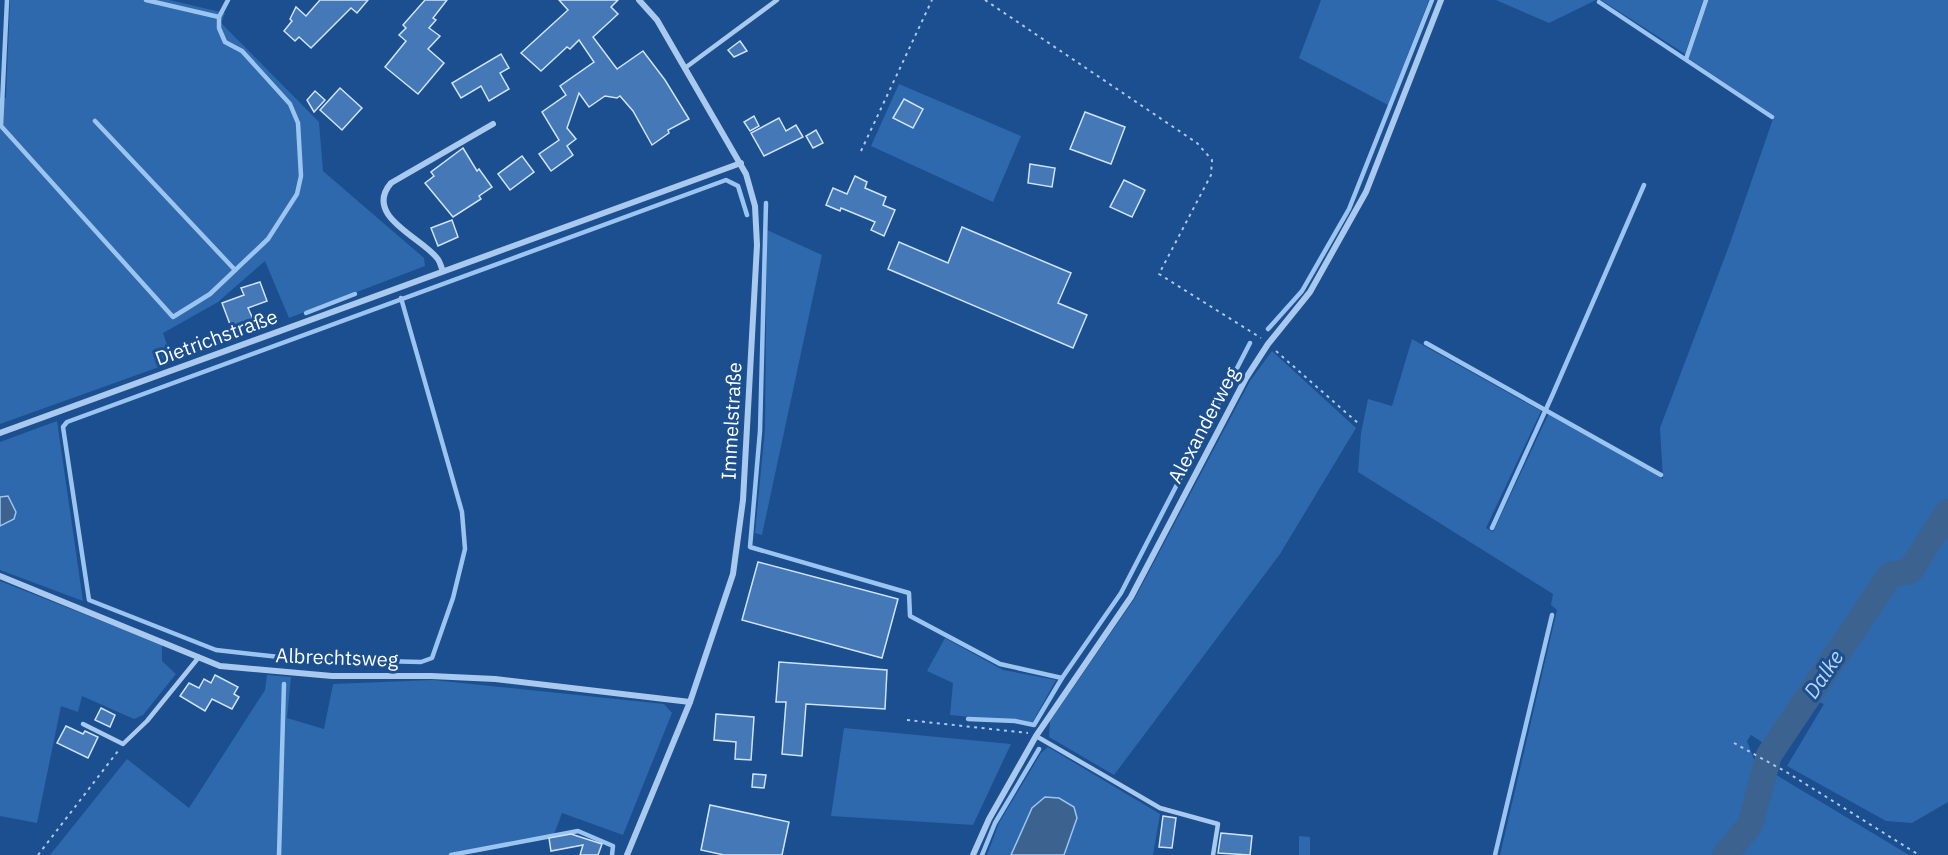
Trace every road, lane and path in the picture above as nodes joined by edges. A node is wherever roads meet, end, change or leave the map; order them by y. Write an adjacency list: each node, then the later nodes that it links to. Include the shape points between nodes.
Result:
1 (639, 0): 6 (street, Immelstraße, via 657,20)
2 (777, 0): 6 (lane)
3 (932, 0): 8 (path)
4 (985, 0): 11 (path, via 1197,143 1212,160 1211,175 1159,274)
5 (1441, 0): 11 (street, Alexanderweg, via 1366,192 1310,292)
6 (685, 68): 9 (street, Immelstraße)
7 (493, 124): 10 (street, via 391,183 384,191 386,213 438,258)
8 (861, 151)
9 (741, 163): 10 (street, Dietrichstraße); 16 (street, Immelstraße, via 752,190 757,245 742,509 733,574)
10 (443, 271): 13 (street, Dietrichstraße)
11 (1268, 344): 12 (path); 19 (street, Alexanderweg, via 1246,378 1131,597)
12 (1359, 424)
13 (0, 433)
14 (0, 576): 15 (street, Albrechtsweg)
15 (199, 657): 16 (street, Albrechtsweg, via 220,666 332,676 495,679); 21 (lane)
16 (690, 702): 23 (street, Immelstraße)
17 (907, 720): 19 (path, via 1021,730)
18 (82, 724): 21 (lane)
19 (1036, 736): 24 (street, Alexanderweg); 25 (lane, via 1160,808 1218,824)
20 (1734, 743): 26 (path)
21 (123, 744): 22 (path)
22 (38, 855)
23 (627, 855)
24 (973, 855)
25 (1213, 855)
26 (1919, 855)

